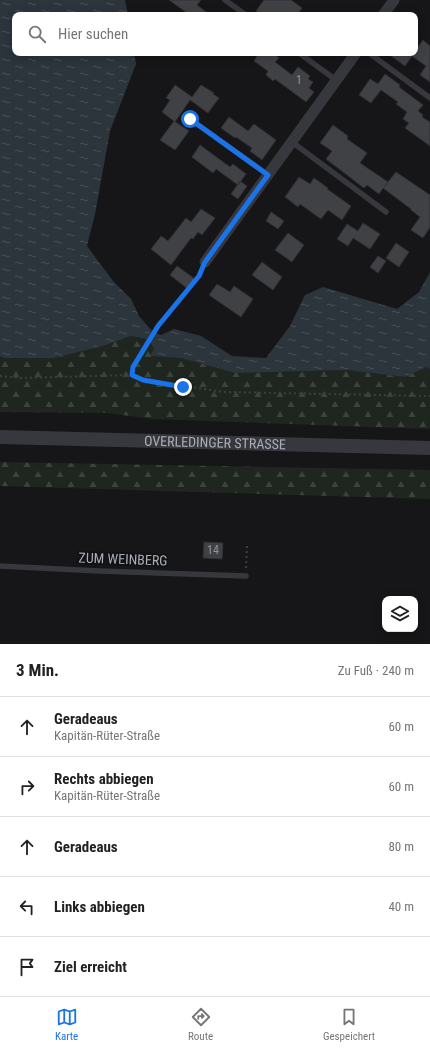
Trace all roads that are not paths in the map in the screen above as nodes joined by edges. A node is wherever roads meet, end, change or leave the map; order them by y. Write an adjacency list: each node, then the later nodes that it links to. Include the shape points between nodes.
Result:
1 (225, 0): 3 (lane)
2 (394, 0): 4 (street)
3 (242, 12)
4 (385, 12)
5 (303, 56): 8 (lane)
6 (354, 56): 8 (street)
7 (373, 56): 9 (lane)
8 (336, 80): 11 (street)
9 (430, 98)
10 (190, 119): 12 (lane)
11 (292, 142): 12 (street); 13 (lane)
12 (268, 175): 14 (street)
13 (386, 212)
14 (205, 262)
15 (0, 437): 16 (street, OVERLEDINGER STRASSE)
16 (430, 448)
17 (0, 566): 18 (lane, ZUM WEINBERG)
18 (246, 576)

